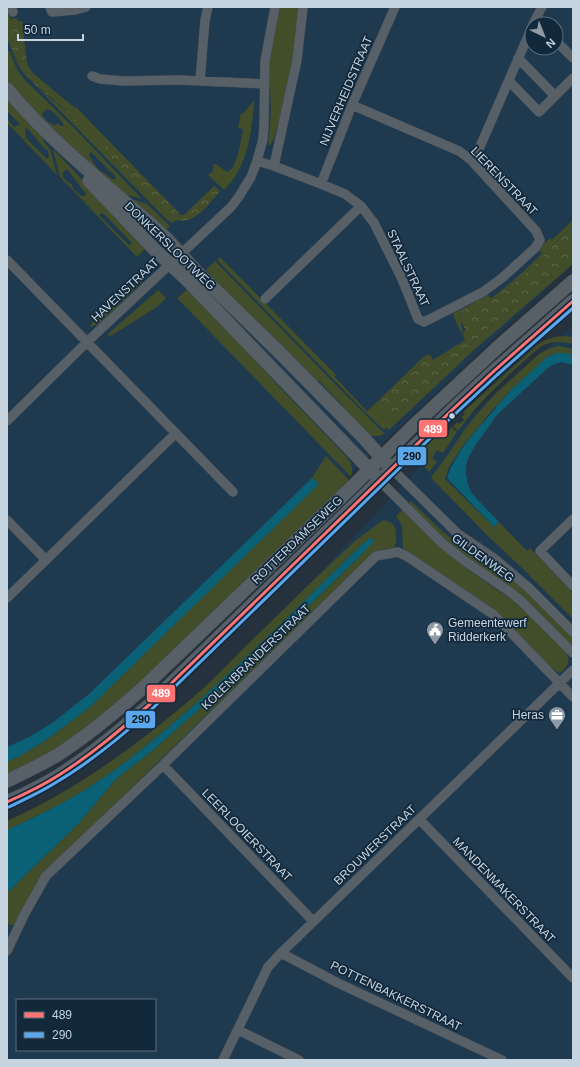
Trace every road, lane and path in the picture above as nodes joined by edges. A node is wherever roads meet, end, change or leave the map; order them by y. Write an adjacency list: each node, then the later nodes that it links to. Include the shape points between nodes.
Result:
1 (50, 7): 2 (street, via 52,12)
2 (86, 7)
3 (208, 7): 13 (street)
4 (275, 7): 15 (street, HAVENSTRAAT, via 265,61)
5 (304, 7): 22 (street, via 297,60)
6 (395, 7): 19 (street, NIJVERHEIDSTRAAT)
7 (524, 46): 9 (street)
8 (564, 49): 10 (street)
9 (518, 58): 14 (street); 18 (street)
10 (573, 58)
11 (92, 76): 13 (street, via 124,81)
12 (573, 78): 18 (street)
13 (200, 81): 15 (street)
14 (509, 81): 18 (street, via 539,112); 20 (street, via 479,149)
15 (265, 84): 21 (street, HAVENSTRAAT, via 264,124)
16 (7, 89): 25 (main road, DONKERSLOOTWEG, via 47,134 152,225)
17 (7, 94): 27 (main road, DONKERSLOOTWEG, via 48,140)
18 (555, 96)
19 (352, 105): 20 (street, LIERENSTRAAT, via 458,151); 23 (street, NIJVERHEIDSTRAAT)
20 (470, 159): 29 (street, LIERENSTRAAT, via 536,231 540,240 535,248)
21 (257, 161): 22 (street, STAALSTRAAT); 25 (street, HAVENSTRAAT, via 238,198)
22 (274, 166): 23 (street, STAALSTRAAT)
23 (321, 184): 24 (street, STAALSTRAAT, via 345,194)
24 (361, 206): 29 (street, STAALSTRAAT, via 374,223 402,279 418,319 424,322); 30 (street)
25 (181, 255): 27 (street, HAVENSTRAAT); 35 (main road, DONKERSLOOTWEG)
26 (7, 260): 32 (street)
27 (171, 264): 32 (street, HAVENSTRAAT); 36 (main road, DONKERSLOOTWEG)
28 (573, 281): 35 (main road, ROTTERDAMSEWEG, via 410,428)
29 (483, 292)
30 (265, 299)
31 (573, 301): 37 (main road, ROTTERDAMSEWEG, via 462,401)
32 (87, 342): 33 (street, HAVENSTRAAT); 34 (street)
33 (7, 421)
34 (176, 433): 39 (street); 42 (street)
35 (381, 458): 36 (main road, ROTTERDAMSEWEG); 37 (main road, DONKERSLOOTWEG)
36 (370, 469): 38 (main road, DONKERSLOOTWEG); 51 (main road, ROTTERDAMSEWEG, via 113,714 59,754)
37 (392, 469): 38 (main road, ROTTERDAMSEWEG); 45 (street, GILDENWEG, via 458,534 495,559 529,588)
38 (380, 481): 46 (street, GILDENWEG, via 443,544 522,602); 52 (main road, ROTTERDAMSEWEG, via 176,680 125,726 66,771)
39 (233, 492)
40 (573, 519): 43 (street, via 540,551)
41 (7, 520): 42 (street)
42 (46, 560): 44 (street)
43 (573, 586)
44 (7, 598)
45 (573, 632)
46 (573, 653)
47 (573, 670): 48 (street, BROUWERSTRAAT)
48 (560, 682): 49 (street, KOLENBRANDERSTRAAT); 50 (street, KOLENBRANDERSTRAAT, via 494,615 398,552 376,556); 53 (street, BROUWERSTRAAT)
49 (573, 697)
50 (163, 765): 54 (street, LEERLOOIERSTRAAT); 55 (street, KOLENBRANDERSTRAAT, via 46,876)
51 (7, 781)
52 (7, 802)
53 (419, 819): 54 (street, BROUWERSTRAAT); 58 (street, MANDENMAKERSTRAAT)
54 (313, 921): 57 (street, BROUWERSTRAAT)
55 (11, 931): 56 (street, KOLENBRANDERSTRAAT)
56 (7, 951)
57 (281, 952): 59 (street, BROUWERSTRAAT, via 268,967); 62 (street, POTTENBAKKERSTRAAT, via 338,983)
58 (573, 978)
59 (238, 1030): 60 (street, BROUWERSTRAAT); 61 (street)
60 (223, 1060)
61 (299, 1060)
62 (502, 1060)

